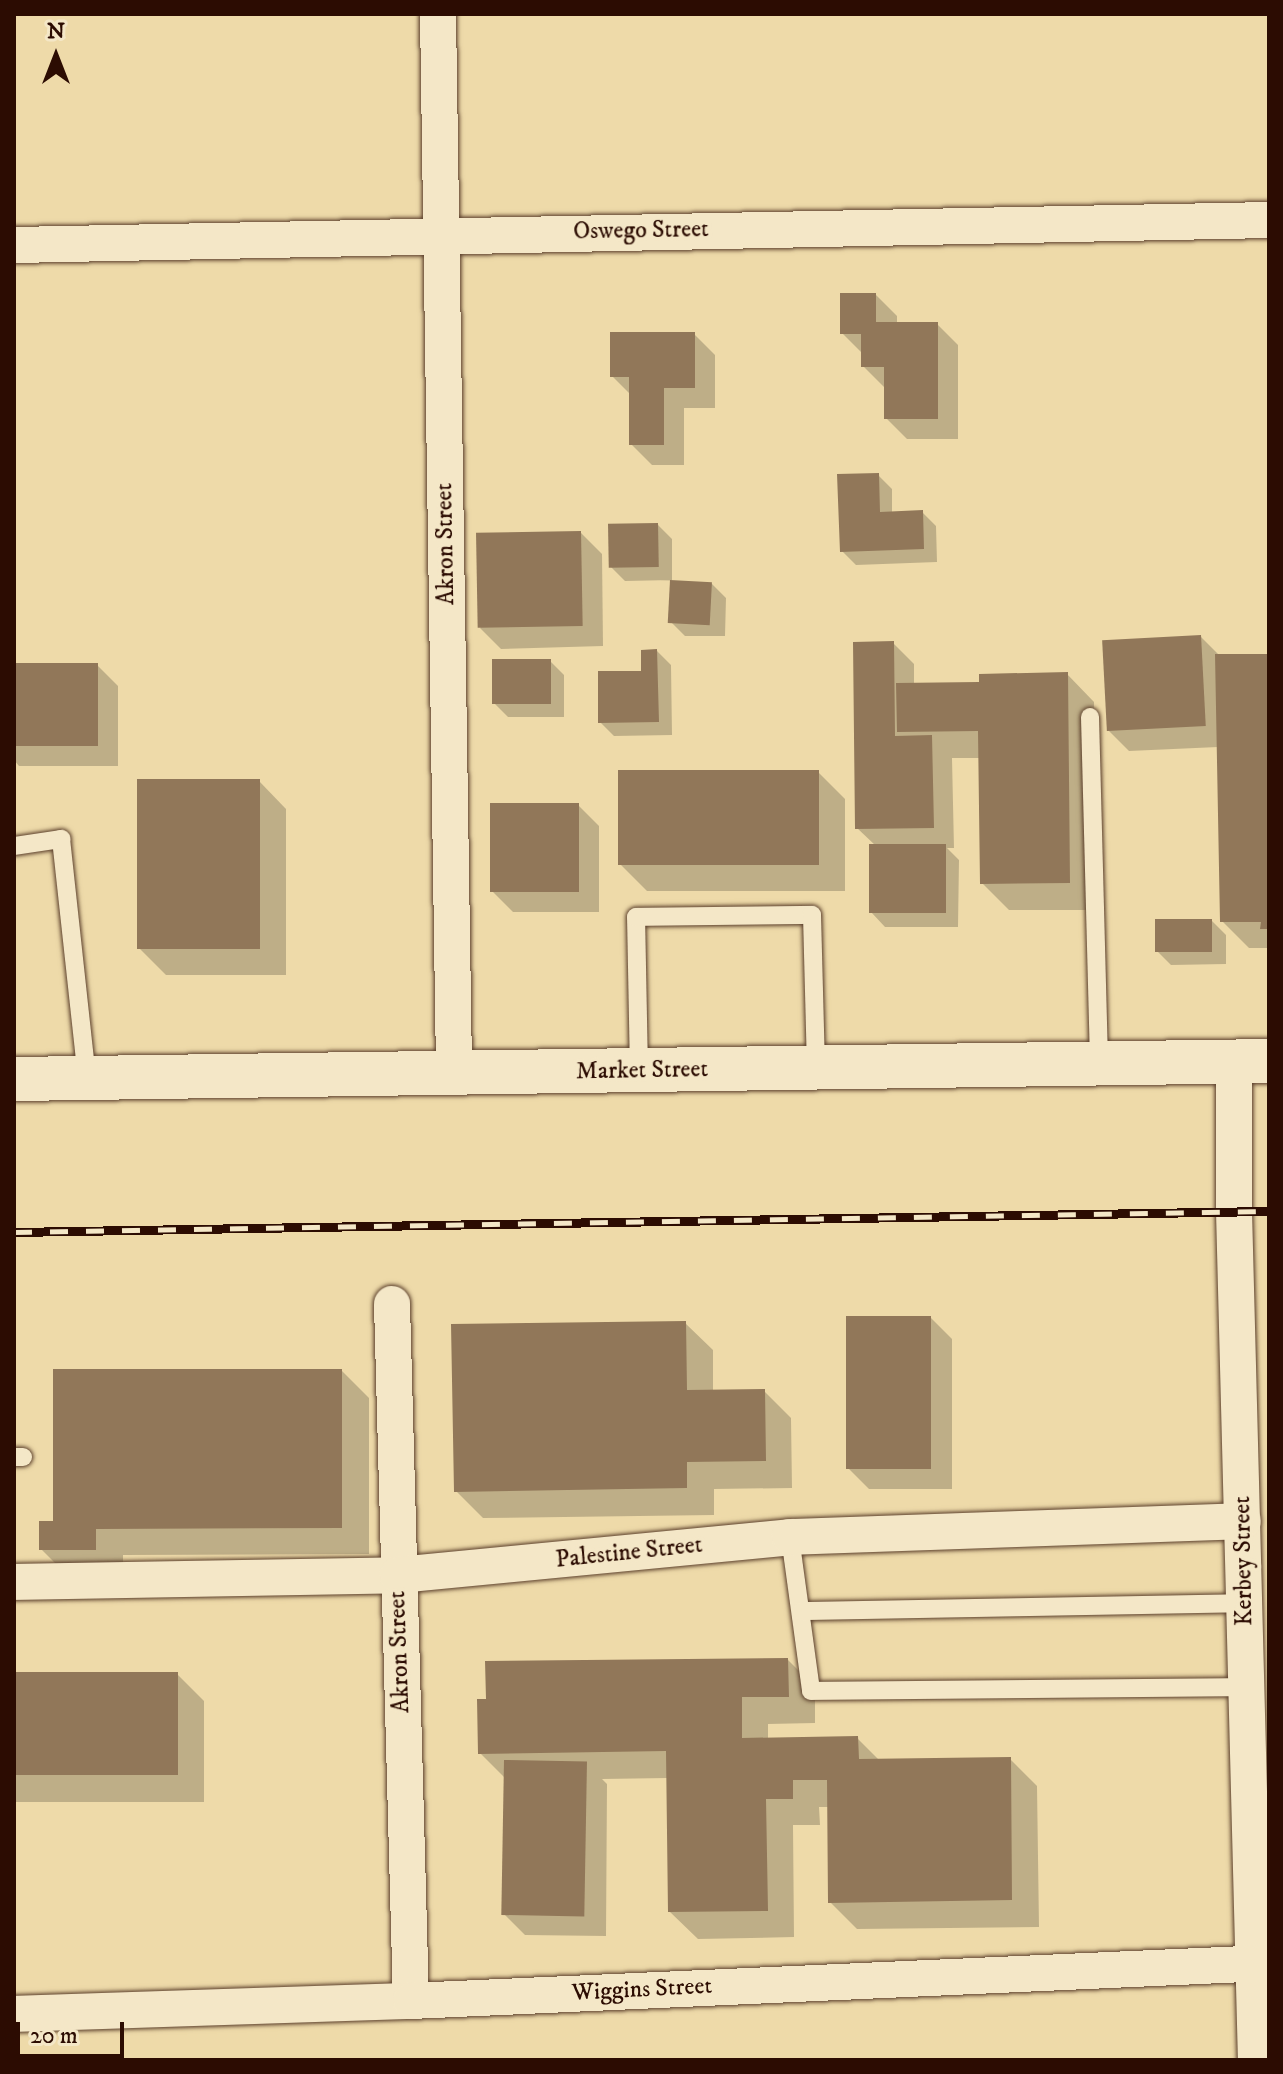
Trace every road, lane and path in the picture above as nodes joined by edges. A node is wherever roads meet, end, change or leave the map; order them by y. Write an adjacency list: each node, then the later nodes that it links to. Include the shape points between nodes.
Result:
1 (438, 14): 3 (street, Akron Street)
2 (1269, 220): 3 (street, Oswego Street)
3 (441, 234): 4 (street, Oswego Street); 11 (street, Akron Street)
4 (14, 245)
5 (1090, 717): 8 (lane)
6 (14, 846): 12 (lane, via 61,839)
7 (1252, 1062): 8 (main road, Market Street); 15 (street, Kerbey Street, via 1234,1211)
8 (1099, 1064): 9 (main road, Market Street)
9 (816, 1068): 10 (main road, Market Street); 10 (lane, via 812,915 636,917)
10 (639, 1071): 11 (main road, Market Street)
11 (454, 1073): 12 (main road, Market Street)
12 (87, 1077): 13 (main road, Market Street)
13 (14, 1079)
14 (392, 1304): 18 (street, Akron Street)
15 (1254, 1324): 16 (street, Kerbey Street)
16 (1243, 1521): 17 (street, Palestine Street); 20 (street, Kerbey Street)
17 (790, 1537): 18 (street, Palestine Street); 21 (lane)
18 (398, 1575): 19 (street, Palestine Street); 24 (street, Akron Street)
19 (14, 1582)
20 (1245, 1603): 21 (lane); 22 (street, Kerbey Street)
21 (802, 1611): 22 (lane, via 811,1691)
22 (1248, 1687): 23 (street, Kerbey Street)
23 (1262, 1963): 24 (street, Wiggins Street); 26 (street, Kerbey Street)
24 (411, 2001): 25 (street, Wiggins Street)
25 (14, 2014)
26 (1256, 2060)

